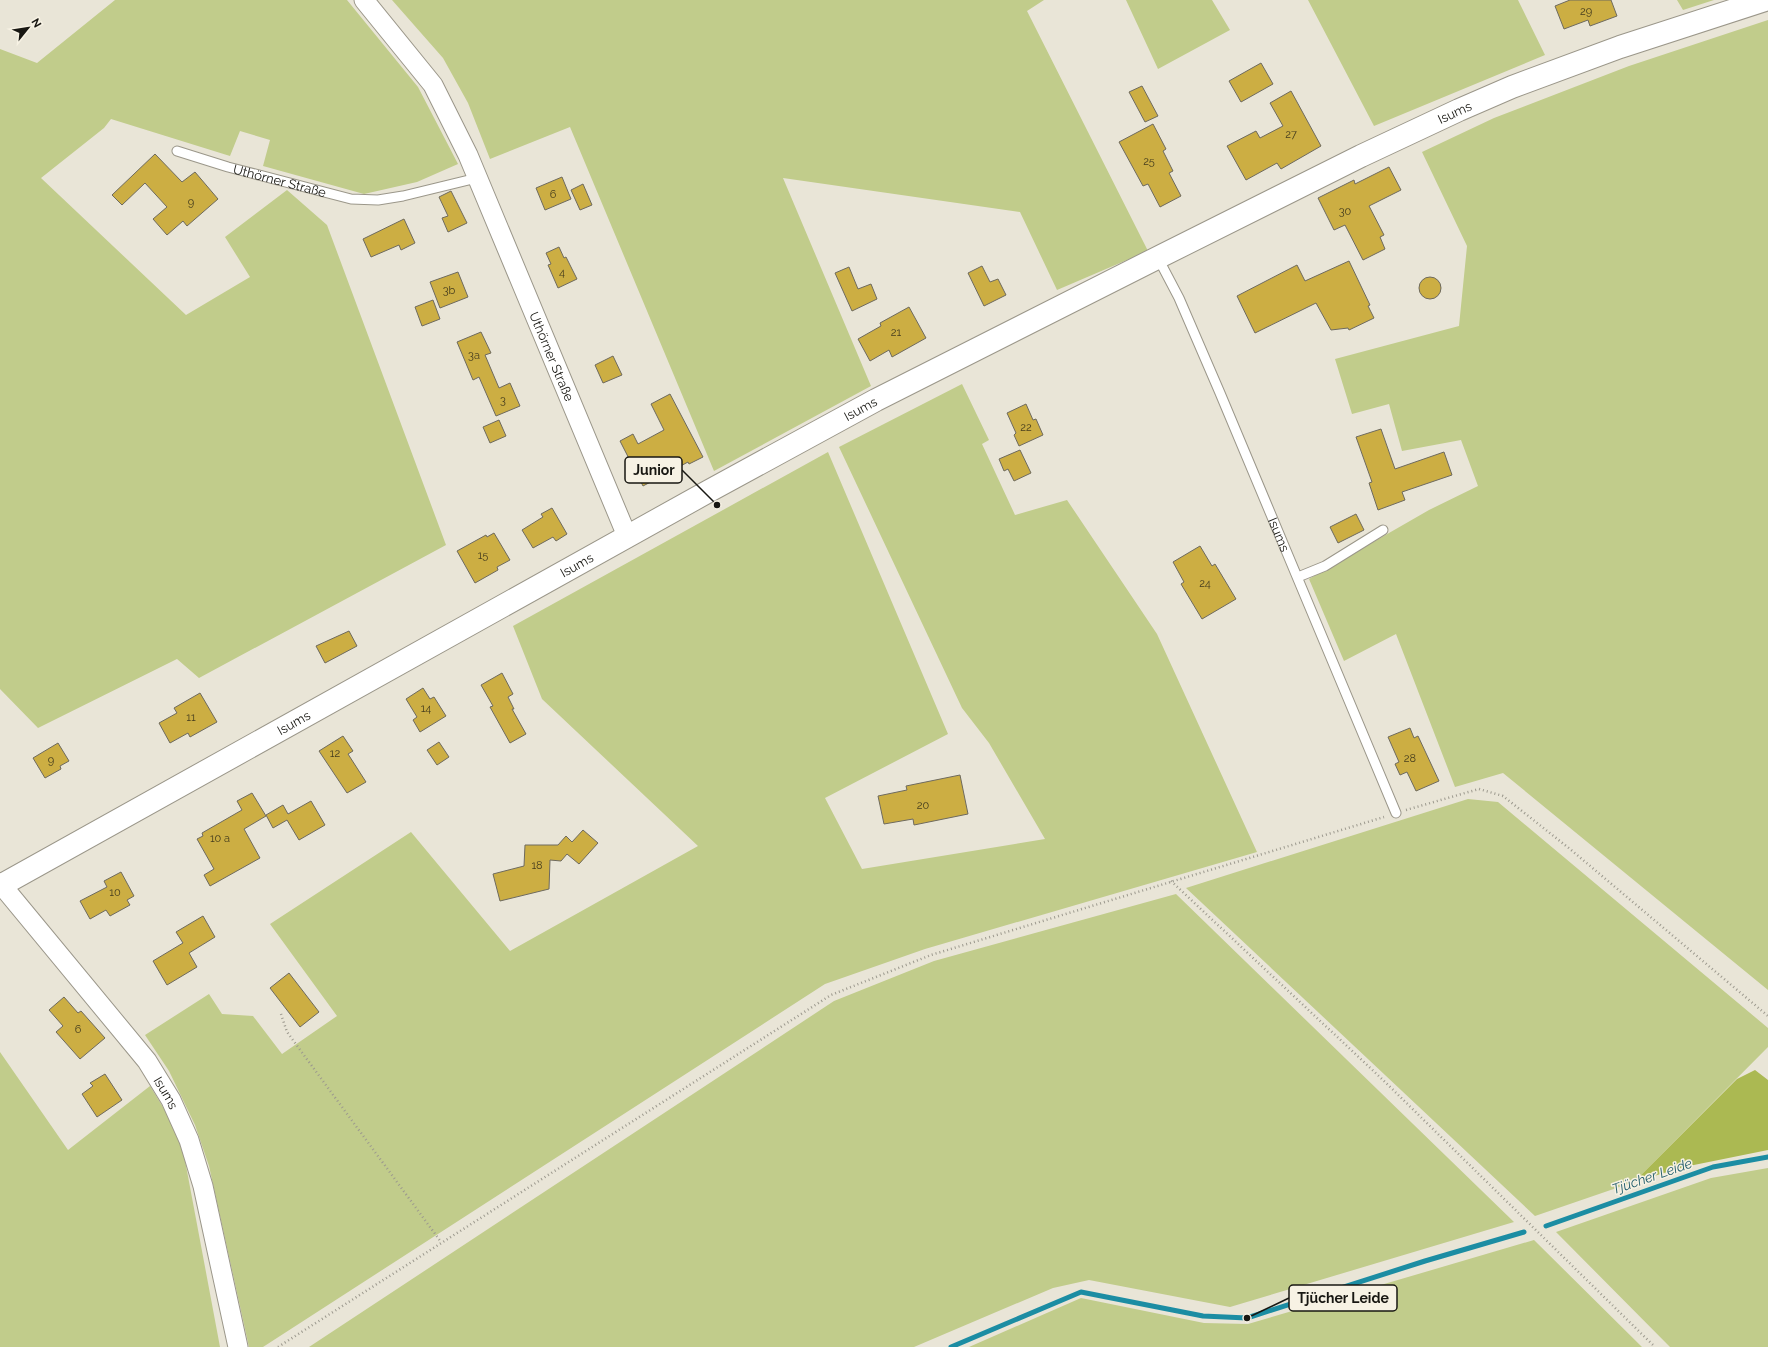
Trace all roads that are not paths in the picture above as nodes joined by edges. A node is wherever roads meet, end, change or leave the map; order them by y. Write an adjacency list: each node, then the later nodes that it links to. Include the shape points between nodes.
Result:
1 (364, 0): 4 (street, Uthörner Straße, via 433,85)
2 (1765, 0): 5 (main road, Isums, via 1620,47 1505,90 1361,156)
3 (177, 151): 4 (lane, Uthörner Straße, via 351,199 378,200 403,196)
4 (477, 178): 7 (street, Uthörner Straße)
5 (1158, 257): 7 (main road, Isums, via 876,400); 8 (lane, Isums, via 1211,371)
6 (1383, 530): 8 (lane, via 1325,566)
7 (626, 536): 10 (main road, Isums)
8 (1298, 577): 9 (lane, Isums)
9 (1396, 813)
10 (1, 885): 11 (street, Isums, via 148,1061 171,1100 189,1140 203,1186)
11 (238, 1347)

